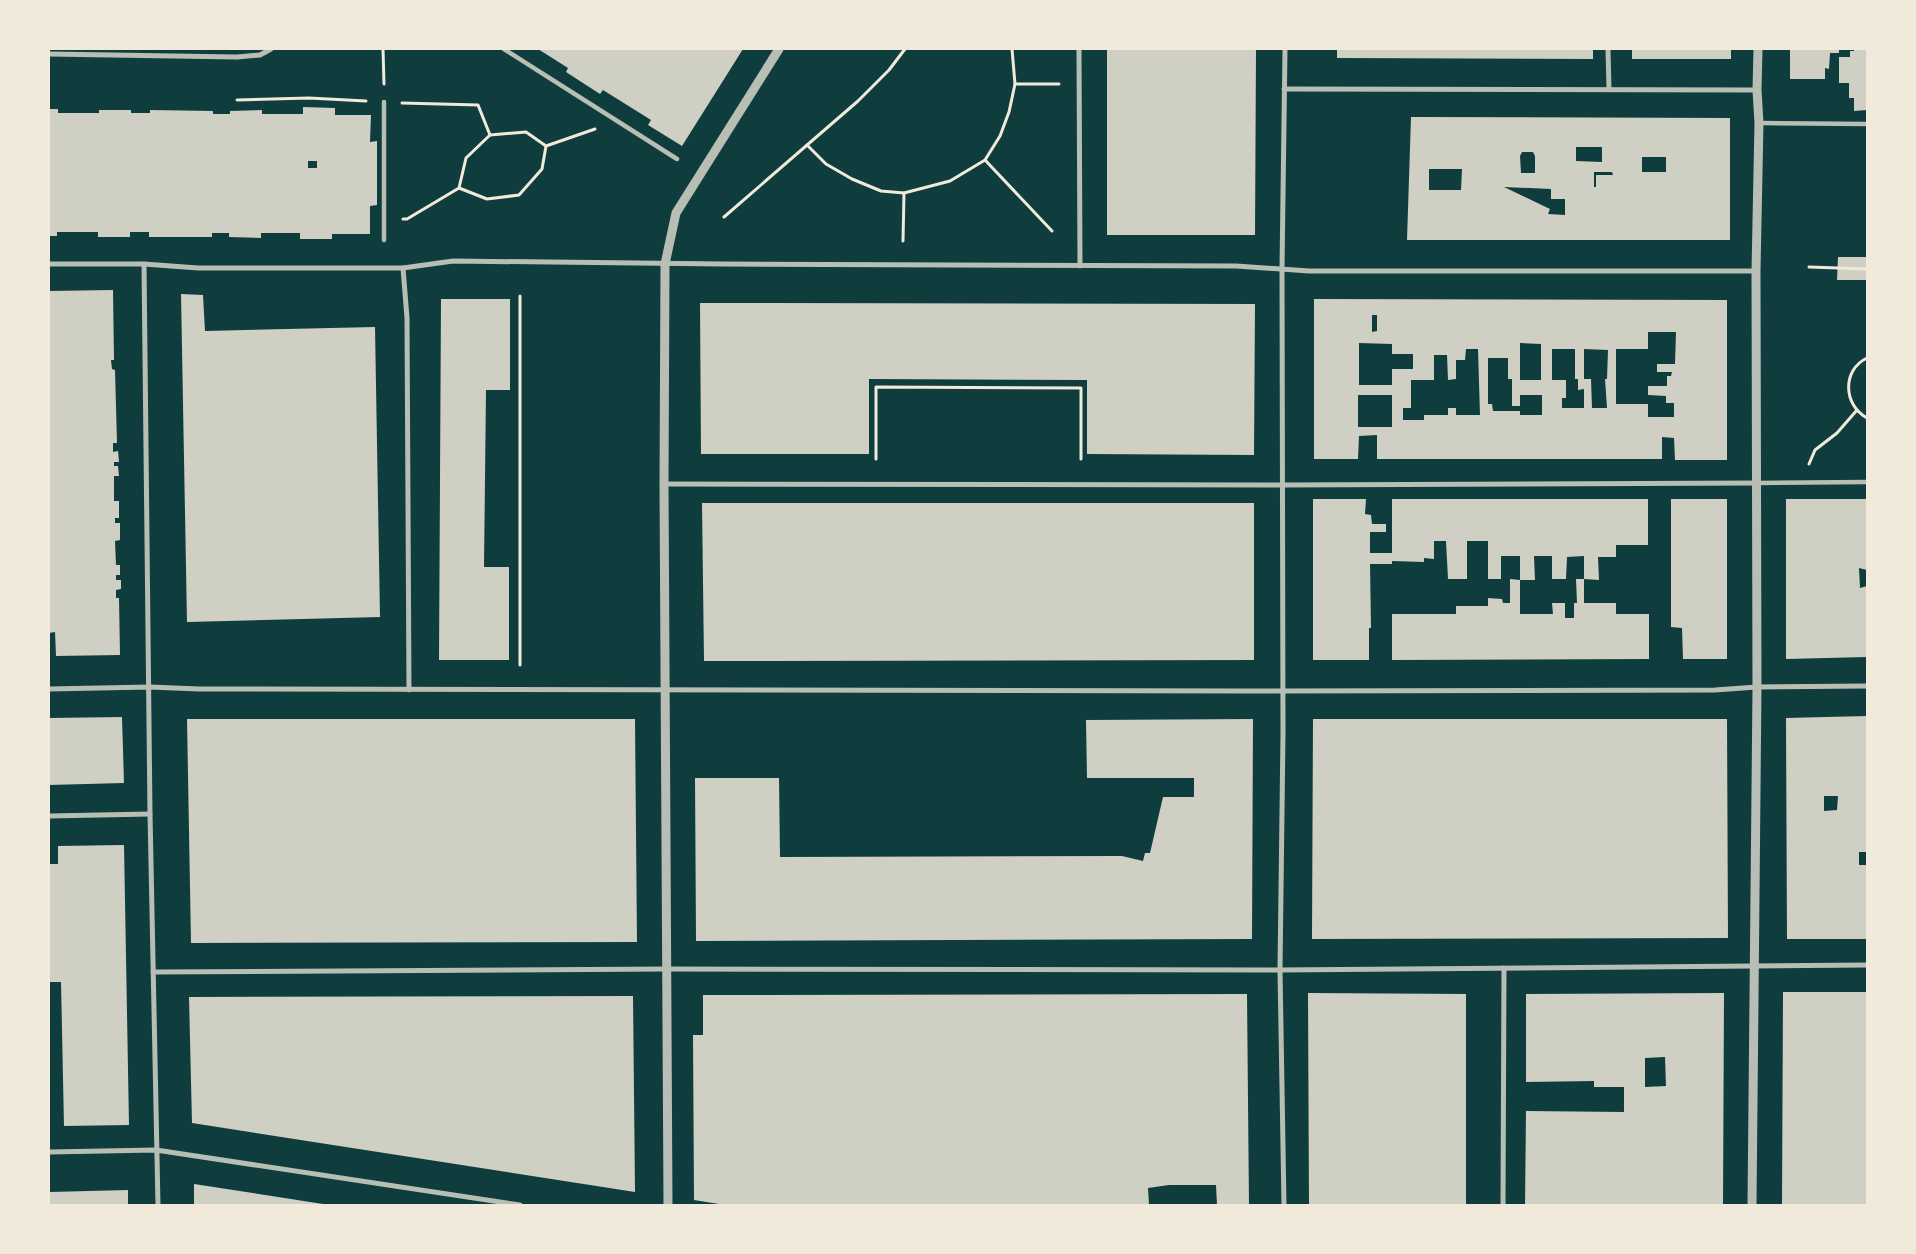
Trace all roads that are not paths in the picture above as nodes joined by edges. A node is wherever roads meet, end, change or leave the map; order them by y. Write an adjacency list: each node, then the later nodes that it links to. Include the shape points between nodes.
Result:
1 (271, 49): 8 (street, via 260,55 237,57)
2 (504, 49): 15 (street)
3 (779, 49): 19 (street, via 676,213)
4 (1079, 49): 20 (street)
5 (1285, 49): 9 (street)
6 (1608, 49): 10 (street)
7 (1758, 49): 11 (street)
8 (49, 54)
9 (1284, 89): 10 (street); 22 (street)
10 (1609, 89): 11 (street)
11 (1757, 90): 13 (street)
12 (384, 102): 16 (street)
13 (1759, 123): 14 (street); 23 (street)
14 (1867, 124)
15 (676, 159)
16 (384, 240)
17 (49, 264): 18 (street)
18 (144, 264): 21 (street, via 198,268); 29 (street)
19 (665, 264): 20 (street); 21 (street, via 453,261); 26 (street)
20 (1080, 266): 22 (street)
21 (403, 268): 32 (street, via 407,318)
22 (1282, 269): 23 (street); 27 (street)
23 (1756, 271): 25 (street)
24 (1867, 482): 25 (street)
25 (1756, 483): 27 (street); 30 (street)
26 (664, 484): 27 (street); 34 (street)
27 (1282, 485): 33 (street)
28 (1867, 686): 30 (street)
29 (150, 687): 31 (street); 32 (street); 35 (street)
30 (1757, 687): 33 (street, via 1715,690); 38 (street)
31 (49, 688)
32 (409, 690): 34 (street)
33 (1283, 690): 34 (street); 41 (street)
34 (666, 691): 40 (street)
35 (150, 814): 36 (street); 42 (street)
36 (49, 816)
37 (1867, 965): 38 (street)
38 (1755, 966): 39 (street); 50 (street)
39 (1504, 968): 41 (street); 49 (street)
40 (667, 969): 41 (street); 42 (street); 47 (street)
41 (1280, 970): 48 (street)
42 (153, 972): 43 (street)
43 (156, 1150): 44 (street); 45 (street); 46 (street)
44 (49, 1152)
45 (158, 1205)
46 (520, 1205)
47 (668, 1205)
48 (1284, 1205)
49 (1503, 1205)
50 (1752, 1205)

